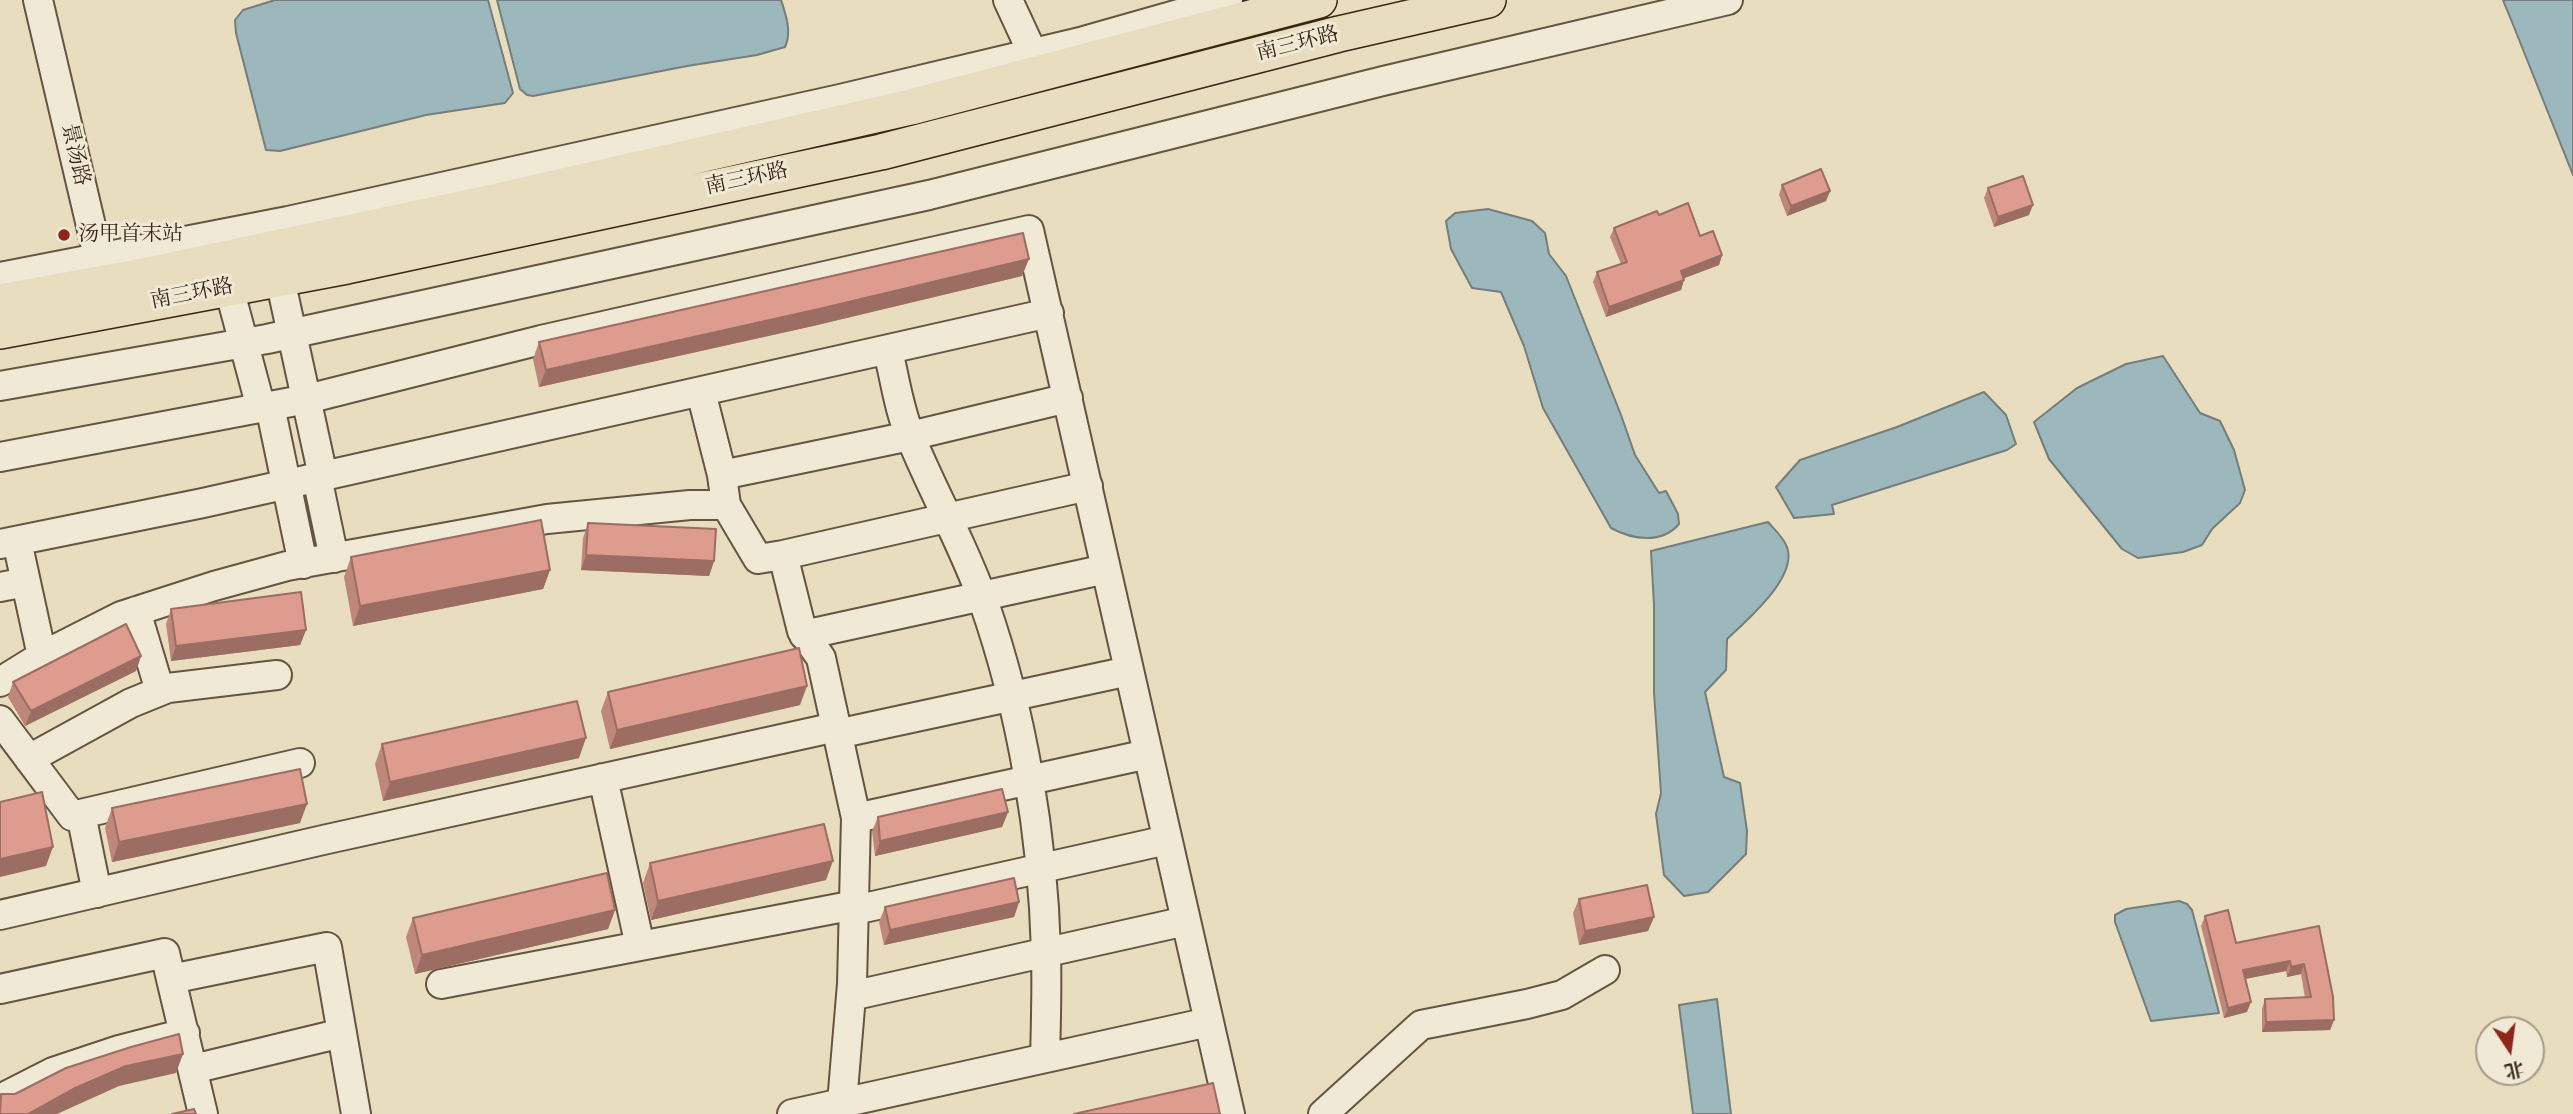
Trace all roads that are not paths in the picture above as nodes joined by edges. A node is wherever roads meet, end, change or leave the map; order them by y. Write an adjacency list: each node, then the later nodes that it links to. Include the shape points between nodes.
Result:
1 (20, 0): 9 (street, via 49,110)
2 (38, 0): 9 (street, 景汤路)
3 (1008, 0): 8 (street)
4 (1228, 0): 8 (street)
5 (1319, 0): 12 (main road, 南三环路, via 911,107)
6 (1488, 0): 11 (main road, 南三环路, via 881,152)
7 (1728, 0): 17 (street, via 929,195)
8 (1033, 54): 12 (street, via 288,222)
9 (70, 137): 12 (street, 景汤路)
10 (0, 277): 12 (street)
11 (280, 279): 13 (main road, 南三环路); 17 (street)
12 (104, 284): 13 (main road, 南三环路); 14 (main road, 南三环路); 16 (main road, 南三环路)
13 (229, 288): 18 (street)
14 (0, 302)
15 (1049, 313): 19 (street); 22 (street, via 1029,230); 23 (street)
16 (0, 331)
17 (292, 333): 18 (street); 22 (street)
18 (244, 343): 20 (street); 24 (street)
19 (888, 351): 21 (street); 25 (street)
20 (0, 386)
21 (701, 392): 27 (street); 28 (street)
22 (307, 398): 24 (street); 28 (street)
23 (1068, 398): 25 (street); 30 (street)
24 (266, 407): 26 (street); 29 (street)
25 (909, 436): 27 (street); 32 (street)
26 (0, 457)
27 (722, 475): 31 (street)
28 (320, 476): 29 (street); 35 (street)
29 (286, 484): 33 (street); 36 (street)
30 (1088, 486): 32 (street); 37 (street)
31 (726, 505): 34 (street, via 758,559); 35 (street, via 547,519)
32 (948, 517): 34 (street); 39 (street)
33 (9, 542): 38 (street)
34 (783, 555): 41 (street)
35 (334, 558): 36 (street)
36 (303, 564): 40 (street)
37 (1106, 569): 39 (street); 43 (street)
38 (13, 584): 42 (street)
39 (981, 597): 41 (street); 47 (street)
40 (136, 611): 42 (street); 46 (street)
41 (804, 635): 49 (street, via 821,658)
42 (42, 656): 45 (street)
43 (1129, 671): 47 (street); 50 (street)
44 (276, 675): 46 (street)
45 (0, 682)
46 (160, 691): 51 (street)
47 (1011, 696): 49 (street); 54 (street)
48 (0, 720): 51 (street)
49 (836, 730): 53 (street); 56 (street)
50 (1148, 754): 54 (street); 57 (street)
51 (29, 759): 55 (street, via 72,816)
52 (300, 763): 55 (street)
53 (603, 778): 59 (street); 63 (street)
54 (1028, 781): 56 (street); 58 (street)
55 (81, 814): 59 (street)
56 (856, 818): 60 (street)
57 (1167, 841): 58 (street); 62 (street)
58 (1041, 869): 60 (street); 64 (street)
59 (97, 893): 61 (street)
60 (855, 908): 63 (street); 69 (street)
61 (0, 915)
62 (1186, 921): 64 (street); 70 (street)
63 (640, 946): 67 (street)
64 (1046, 952): 69 (street); 73 (street)
65 (1605, 970): 81 (street, via 1562,995 1421,1025)
66 (171, 979): 68 (street, via 165,953); 71 (street); 72 (street, via 327,947)
67 (441, 984)
68 (0, 989)
69 (851, 996): 76 (street)
70 (1209, 1022): 73 (street); 80 (street)
71 (185, 1033): 74 (street); 75 (street, via 52,1072)
72 (342, 1033): 74 (street); 77 (street)
73 (1045, 1058): 76 (street)
74 (193, 1069): 78 (street)
75 (0, 1099)
76 (842, 1103): 79 (street)
77 (349, 1112)
78 (199, 1113)
79 (792, 1114)
80 (1230, 1114)
81 (1323, 1114)

